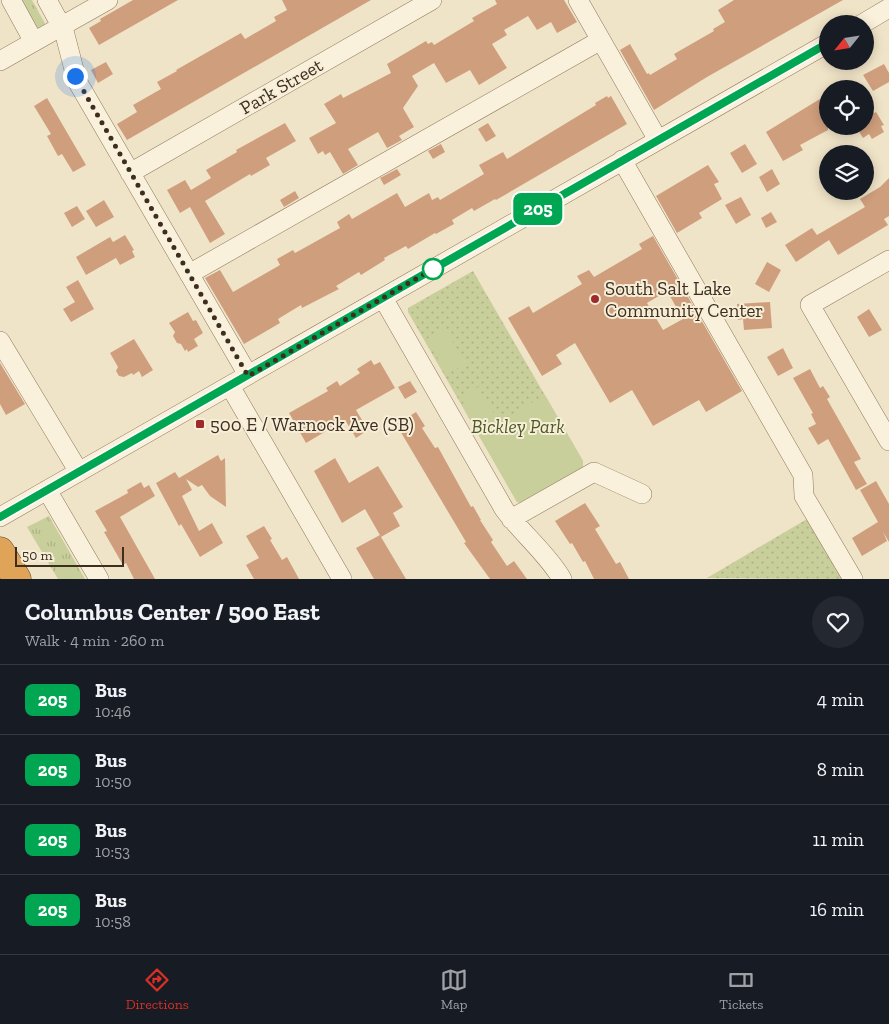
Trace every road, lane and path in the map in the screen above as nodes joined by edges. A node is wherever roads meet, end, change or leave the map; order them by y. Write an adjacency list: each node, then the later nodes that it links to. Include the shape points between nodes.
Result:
1 (11, 0): 10 (street)
2 (47, 0): 8 (street)
3 (108, 0): 8 (street)
4 (432, 0): 15 (street, Park Street)
5 (578, 0): 9 (street)
6 (889, 8): 7 (street)
7 (874, 17)
8 (62, 26): 10 (street); 15 (street, via 77,81)
9 (601, 40): 13 (street); 17 (street)
10 (34, 42): 12 (street)
11 (819, 48): 13 (street)
12 (0, 61)
13 (658, 140): 14 (street)
14 (622, 160): 18 (street); 33 (street, via 803,475 804,496)
15 (130, 173): 17 (street)
16 (889, 260): 22 (street, via 810,305)
17 (189, 274): 20 (street)
18 (383, 298): 20 (street); 27 (street)
19 (0, 341): 23 (street)
20 (248, 376): 21 (street)
21 (230, 386): 23 (street); 31 (street)
22 (889, 441)
23 (79, 472): 24 (street)
24 (47, 490): 26 (street); 30 (street)
25 (642, 494): 27 (street, via 594,472)
26 (0, 517)
27 (511, 519): 32 (street, via 546,555)
28 (0, 551): 29 (highway)
29 (16, 578)
30 (99, 579)
31 (342, 579)
32 (562, 579)
33 (853, 579)

